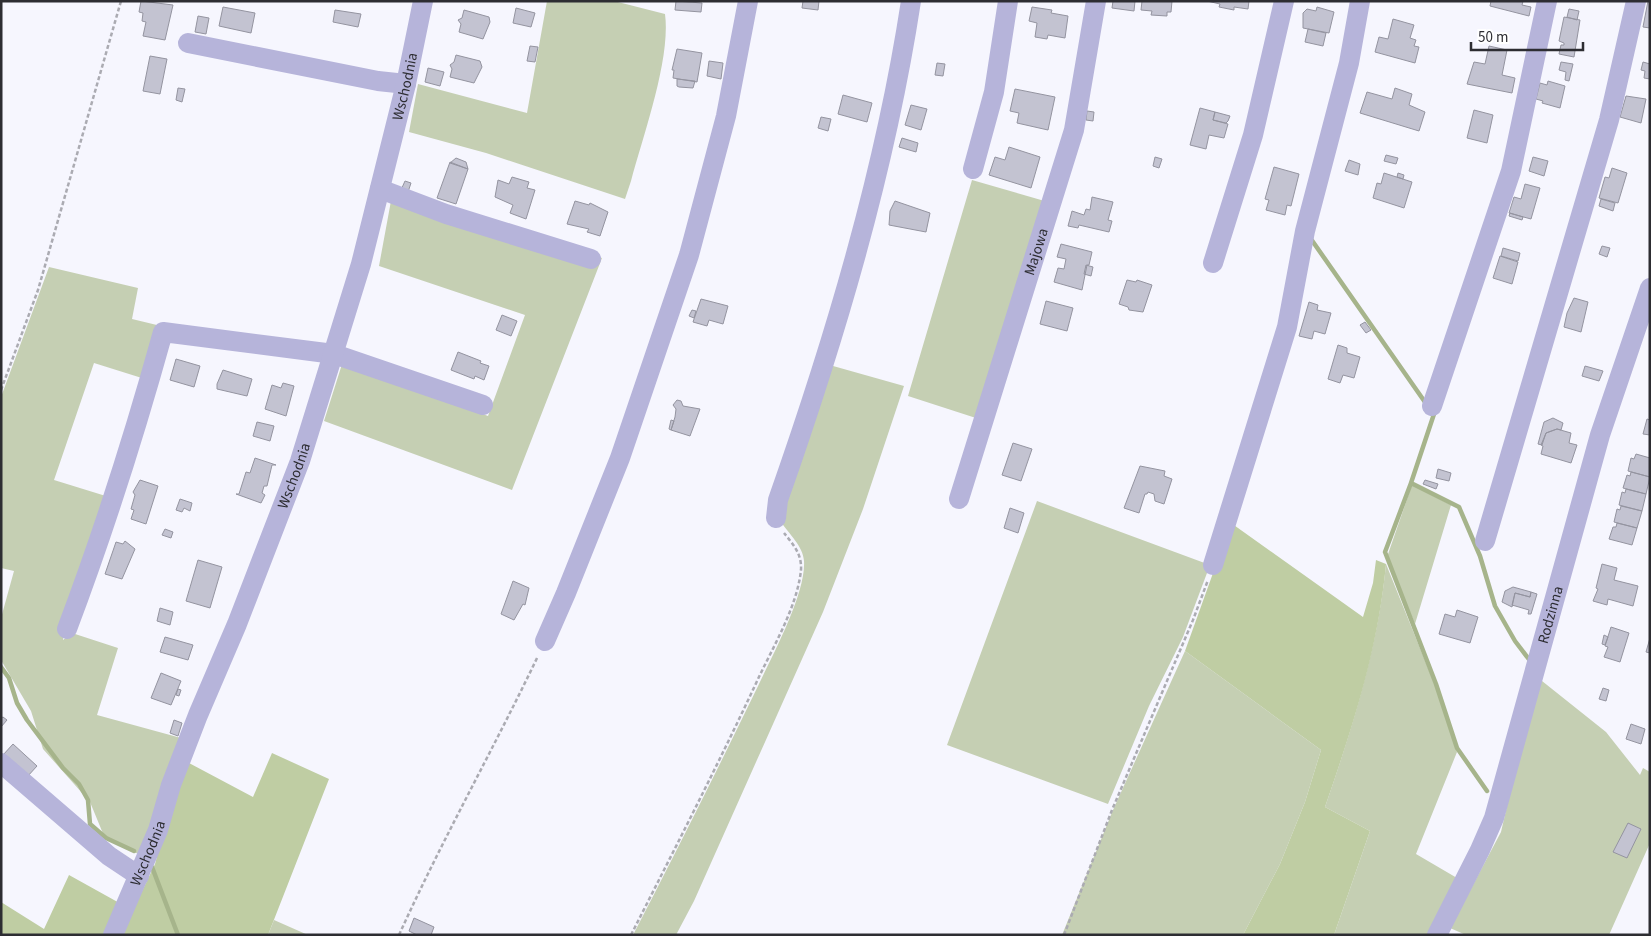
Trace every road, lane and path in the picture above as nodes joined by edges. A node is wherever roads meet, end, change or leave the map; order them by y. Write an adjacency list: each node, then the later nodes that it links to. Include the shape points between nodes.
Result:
1 (121, 1): 19 (path, via 38,290)
2 (423, 1): 12 (street, Wschodnia)
3 (748, 1): 27 (street, via 726,116 688,255 630,429)
4 (911, 1): 23 (street, via 898,86 880,163 844,291 778,500)
5 (1008, 1): 13 (street, via 994,92)
6 (1096, 1): 22 (street, Majowa, via 1074,130)
7 (1284, 1): 16 (street, via 1253,135)
8 (1360, 1): 25 (street, via 1349,63 1305,231 1287,327)
9 (1547, 1): 21 (street, via 1511,171)
10 (1636, 1): 24 (street, via 1609,120)
11 (188, 44): 12 (street)
12 (406, 84): 14 (street, Wschodnia)
13 (973, 168)
14 (380, 189): 15 (street, via 446,214); 18 (street, Wschodnia)
15 (592, 260)
16 (1213, 263)
17 (1650, 288): 34 (street, Rodzinna, via 1600,435 1494,818)
18 (334, 354): 20 (street); 26 (street, via 163,332 103,534); 29 (street, Wschodnia, via 300,462 198,715)
19 (1, 390)
20 (483, 405)
21 (1432, 406)
22 (959, 499)
23 (776, 518): 32 (path, via 799,552 801,569 796,593 718,765)
24 (1485, 541)
25 (1213, 565): 33 (path)
26 (67, 629)
27 (544, 641): 31 (path, via 503,730 468,791)
28 (1, 763): 29 (street, via 110,856)
29 (140, 876): 30 (street, Wschodnia)
30 (113, 935)
31 (399, 935)
32 (631, 935)
33 (1064, 935)
34 (1437, 935)

